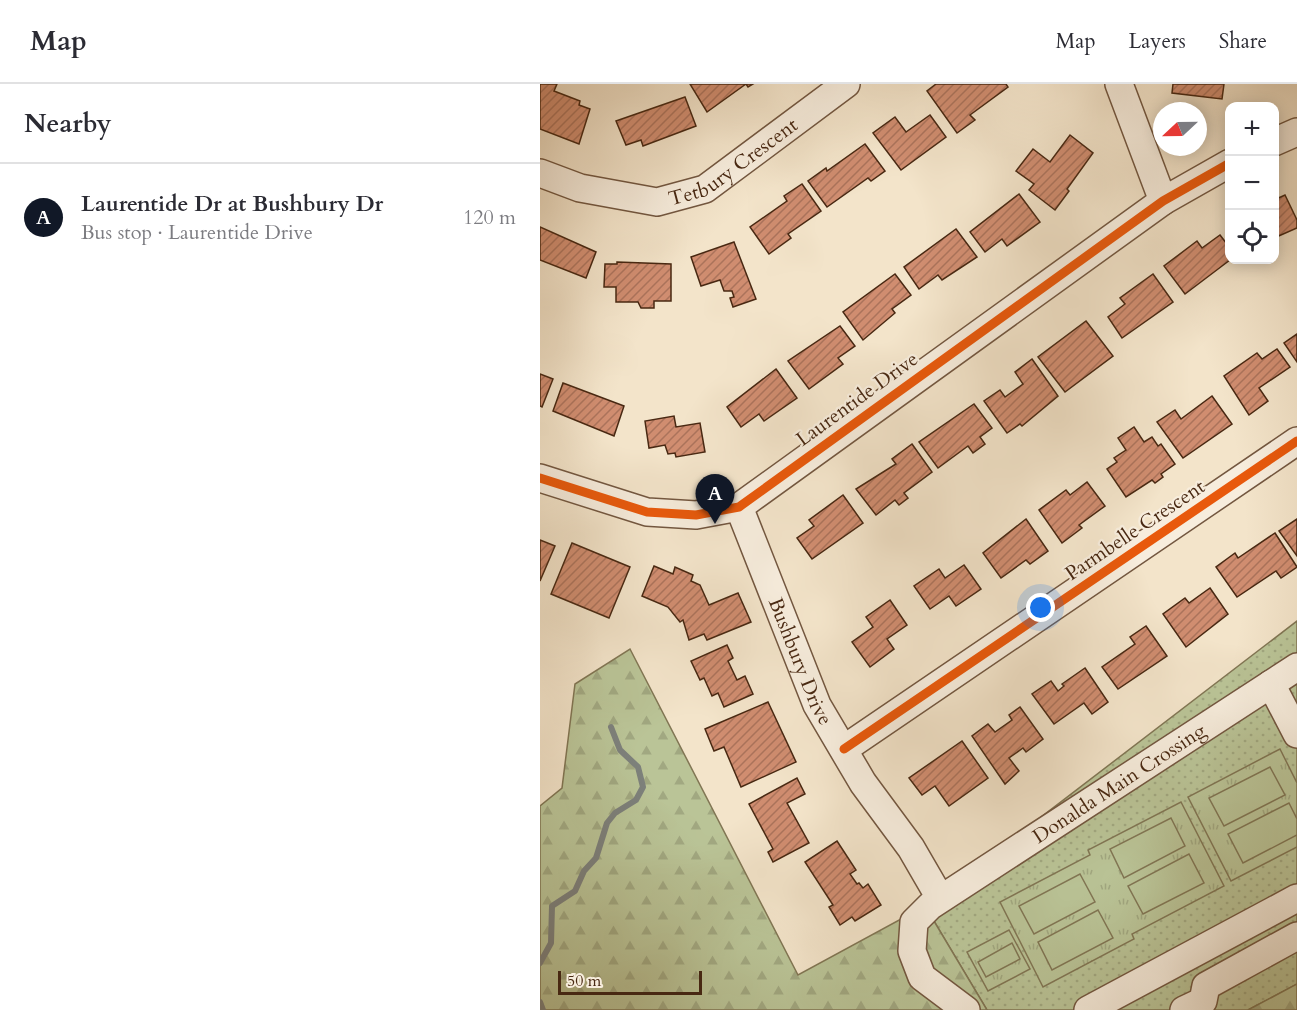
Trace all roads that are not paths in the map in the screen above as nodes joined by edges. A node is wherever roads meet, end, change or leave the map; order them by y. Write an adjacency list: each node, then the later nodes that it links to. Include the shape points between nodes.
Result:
1 (846, 84): 6 (street, Tetbury Crescent, via 705,189 657,202 580,188)
2 (1119, 84): 7 (street)
3 (1297, 132): 4 (street)
4 (1279, 140)
5 (1225, 166): 7 (street)
6 (540, 172)
7 (1163, 201): 10 (street, Laurentide Drive)
8 (1297, 441): 14 (street, Parmbelle Crescent)
9 (540, 478): 10 (street, Laurentide Drive, via 647,512 696,515)
10 (739, 507): 14 (street, Bushbury Drive, via 817,705)
11 (1297, 667): 12 (street, Donalda Main Crossing)
12 (1271, 684): 13 (street); 15 (street, Donalda Main Crossing)
13 (1297, 734)
14 (844, 748): 15 (street, Bushbury Drive, via 863,783 926,870)
15 (940, 898): 18 (street, Donalda Main Crossing, via 915,922 912,951 922,977)
16 (1297, 898): 19 (street)
17 (1297, 936): 20 (street, via 1206,986 1203,1001)
18 (966, 1010)
19 (1088, 1010)
20 (1184, 1010)

